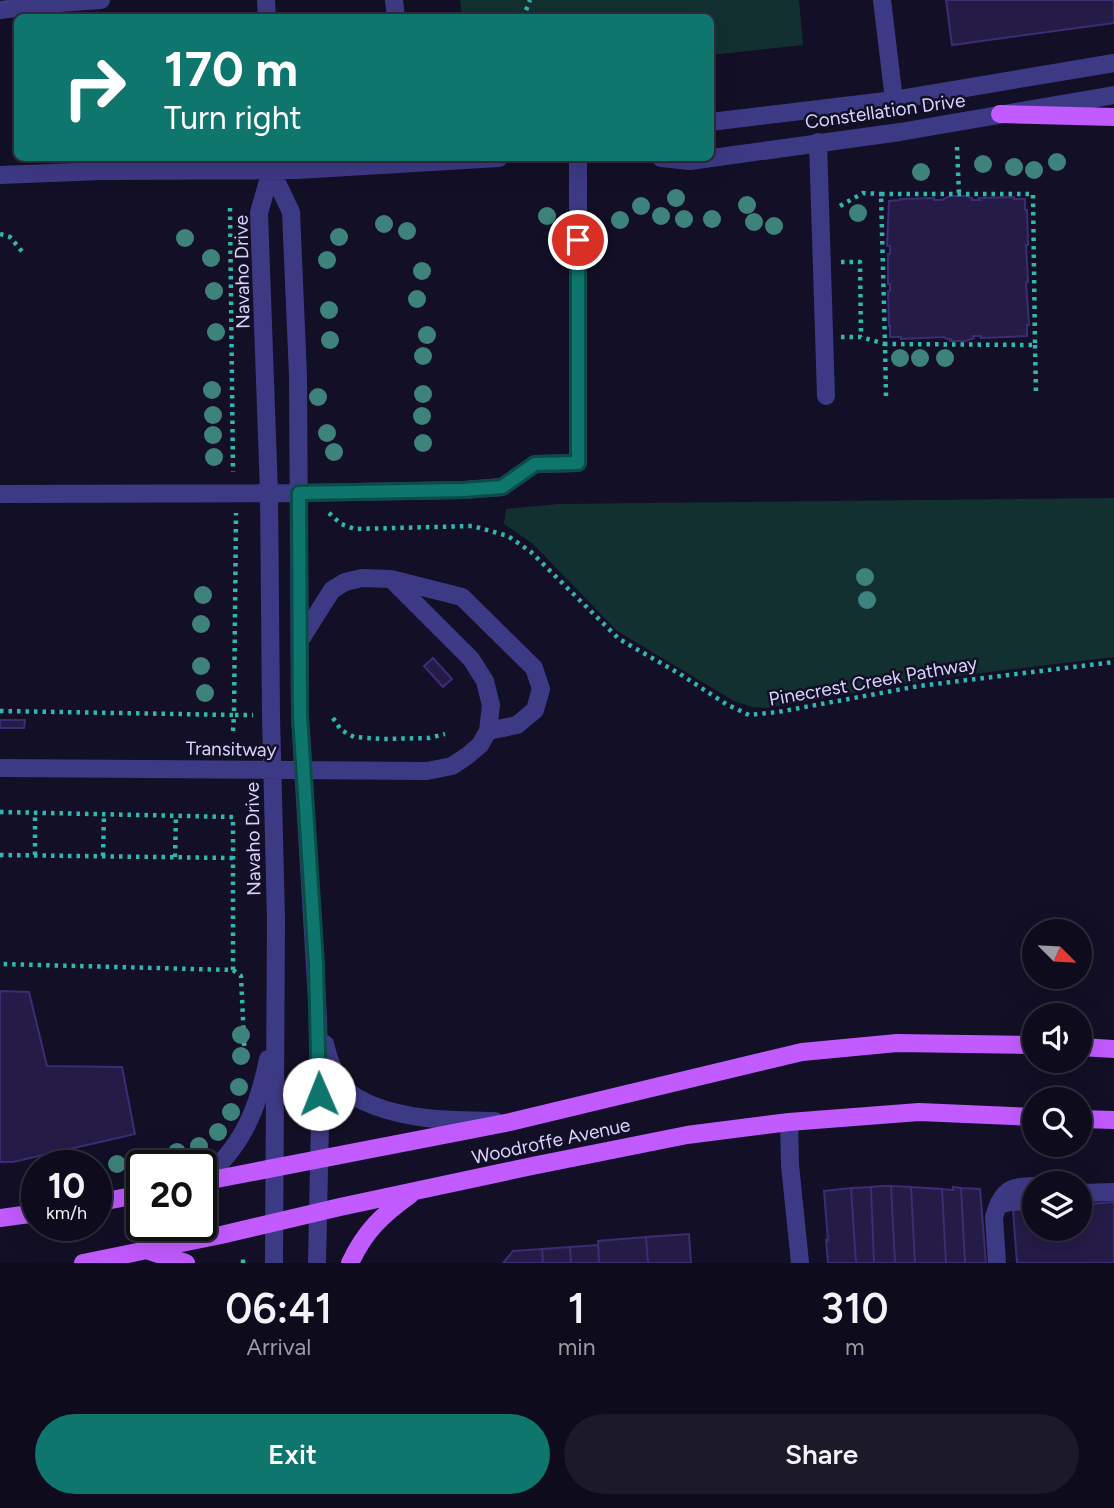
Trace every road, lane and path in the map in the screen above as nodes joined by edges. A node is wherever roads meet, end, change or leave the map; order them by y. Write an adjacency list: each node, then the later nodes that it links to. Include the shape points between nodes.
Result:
1 (101, 0): 3 (street)
2 (882, 0): 6 (street)
3 (0, 10)
4 (1114, 63): 6 (street, Constellation Drive)
5 (1114, 95): 7 (street, Constellation Drive)
6 (894, 100): 9 (street, Constellation Drive)
7 (1000, 114): 8 (main road); 10 (street, Constellation Drive)
8 (1114, 117)
9 (714, 122)
10 (818, 142): 12 (street, Constellation Drive); 20 (street)
11 (957, 147): 18 (path)
12 (714, 157)
13 (398, 161): 15 (street, via 297,170)
14 (578, 161): 33 (street, via 578,463 535,464 502,487)
15 (272, 164): 16 (street); 32 (street, Navaho Drive, via 259,213); 33 (street, via 291,212)
16 (0, 175)
17 (881, 194): 18 (path); 20 (path, via 863,193 834,210); 26 (path)
18 (959, 194): 27 (path, via 1033,194)
19 (230, 208): 31 (path)
20 (821, 211): 23 (street)
21 (0, 234): 22 (path, via 10,237)
22 (25, 255)
23 (822, 261): 24 (street); 25 (path, via 860,262)
24 (825, 337): 25 (path); 29 (street)
25 (862, 337): 26 (path)
26 (885, 344): 27 (path); 30 (path)
27 (1035, 345): 28 (path)
28 (1036, 394)
29 (826, 396)
30 (886, 396)
31 (233, 472)
32 (269, 492): 33 (street); 34 (street); 48 (street, Navaho Drive)
33 (299, 493): 38 (street)
34 (0, 494)
35 (327, 511): 39 (path, Pinecrest Creek Pathway, via 355,529 473,526 508,536 531,552 620,639 749,715 919,686)
36 (236, 512): 41 (path)
37 (391, 579): 38 (street, via 362,578 332,590); 45 (street, via 471,659 485,681 491,705); 45 (street, via 462,597 534,668 541,689 535,710 517,725)
38 (301, 639): 49 (street)
39 (1114, 662)
40 (0, 711): 41 (path)
41 (234, 715): 42 (path); 44 (path)
42 (253, 715)
43 (333, 718): 46 (path, via 341,730 354,737)
44 (233, 731)
45 (488, 731): 49 (street, Transitway, via 467,757 439,769)
46 (445, 734)
47 (0, 768): 48 (street, Transitway)
48 (272, 771): 49 (street, Transitway); 62 (street, Navaho Drive)
49 (303, 771): 61 (street)
50 (0, 812): 51 (path)
51 (35, 812): 52 (path); 55 (path)
52 (104, 814): 53 (path); 56 (path)
53 (176, 816): 57 (path); 58 (path, via 233,817)
54 (0, 855): 55 (path)
55 (35, 855): 56 (path)
56 (103, 856): 57 (path)
57 (176, 857): 58 (path)
58 (233, 858): 60 (path)
59 (0, 964): 60 (path)
60 (233, 970): 66 (path, via 241,976)
61 (318, 1017): 70 (street, via 330,1063 343,1087 355,1097 417,1118); 72 (street)
62 (276, 1021): 73 (street, via 265,1076 248,1125); 74 (street, Navaho Drive)
63 (1022, 1045): 70 (main road, Woodroffe Avenue, via 897,1043 802,1052)
64 (1092, 1048): 65 (main road)
65 (1114, 1049)
66 (246, 1075)
67 (1022, 1116): 71 (main road, Woodroffe Avenue, via 919,1112)
68 (1092, 1119): 69 (main road)
69 (1114, 1120)
70 (510, 1122): 72 (main road, Woodroffe Avenue)
71 (789, 1122): 77 (main road, Woodroffe Avenue, via 687,1135); 92 (street)
72 (319, 1159): 74 (main road, Woodroffe Avenue); 82 (street)
73 (217, 1168)
74 (275, 1168): 75 (main road, Woodroffe Avenue); 85 (street, Navaho Drive)
75 (217, 1179)
76 (1022, 1187): 81 (street, via 1003,1194)
77 (416, 1191): 82 (main road, Woodroffe Avenue); 91 (main road, via 370,1228)
78 (1114, 1192): 79 (street)
79 (1092, 1193)
80 (1022, 1201): 81 (street)
81 (998, 1205): 93 (street, via 994,1217)
82 (317, 1213): 85 (main road, Woodroffe Avenue); 90 (street)
83 (21, 1215): 84 (main road)
84 (0, 1218)
85 (274, 1222): 86 (main road, Woodroffe Avenue); 89 (street, Navaho Drive)
86 (146, 1250): 87 (main road, Woodroffe Avenue); 88 (main road)
87 (83, 1263)
88 (186, 1263)
89 (274, 1263)
90 (317, 1263)
91 (349, 1263)
92 (800, 1263)
93 (997, 1263)

